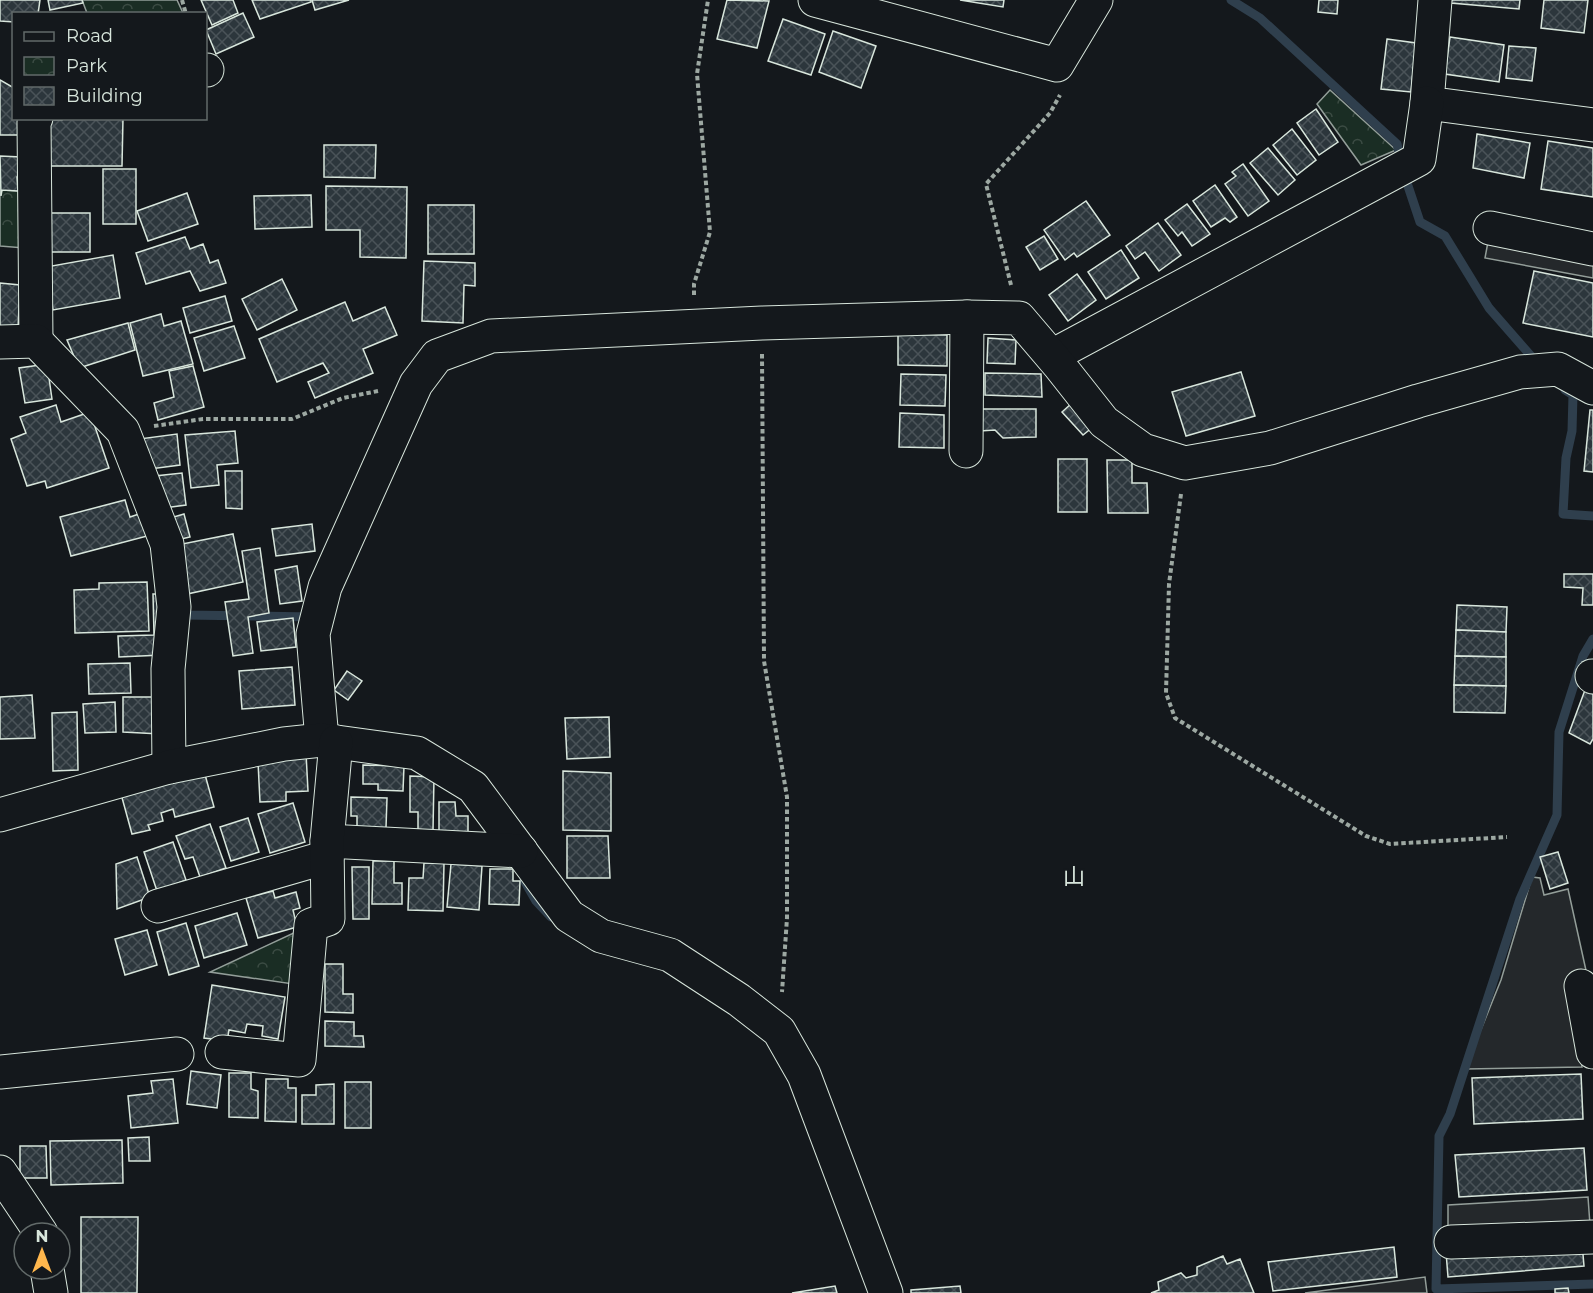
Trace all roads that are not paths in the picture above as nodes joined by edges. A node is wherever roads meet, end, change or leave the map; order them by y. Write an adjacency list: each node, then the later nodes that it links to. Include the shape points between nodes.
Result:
1 (815, 0): 2 (street, via 1057,65)
2 (1096, 0)
3 (1435, 0): 4 (street)
4 (1427, 103): 6 (street); 12 (street, via 1419,159)
5 (35, 120): 10 (street)
6 (1593, 125)
7 (1490, 228): 8 (street)
8 (1593, 249)
9 (967, 317): 12 (street, via 1019,318); 14 (street); 15 (street, via 491,336 438,356 416,384 325,586 313,634)
10 (36, 341): 11 (street); 16 (street, via 123,431 167,544 174,607 168,669)
11 (0, 342)
12 (1052, 356): 13 (street, via 1104,422 1143,450 1185,464 1270,448 1520,372 1558,369)
13 (1593, 388)
14 (966, 451)
15 (329, 741): 16 (street, via 284,744); 18 (street); 19 (street, via 417,753 473,787)
16 (169, 767): 17 (street)
17 (0, 815)
18 (327, 849): 19 (street); 20 (street); 22 (street, via 328,919 311,925 299,1060)
19 (522, 851): 30 (street, via 569,916 601,936 670,955 739,1000 779,1032 804,1075)
20 (158, 906)
21 (1581, 986): 23 (street)
22 (222, 1052)
23 (1593, 1052)
24 (177, 1054): 25 (street)
25 (0, 1072)
26 (0, 1172): 27 (street)
27 (33, 1221)
28 (1593, 1237): 29 (street)
29 (1451, 1242)
30 (886, 1293)

